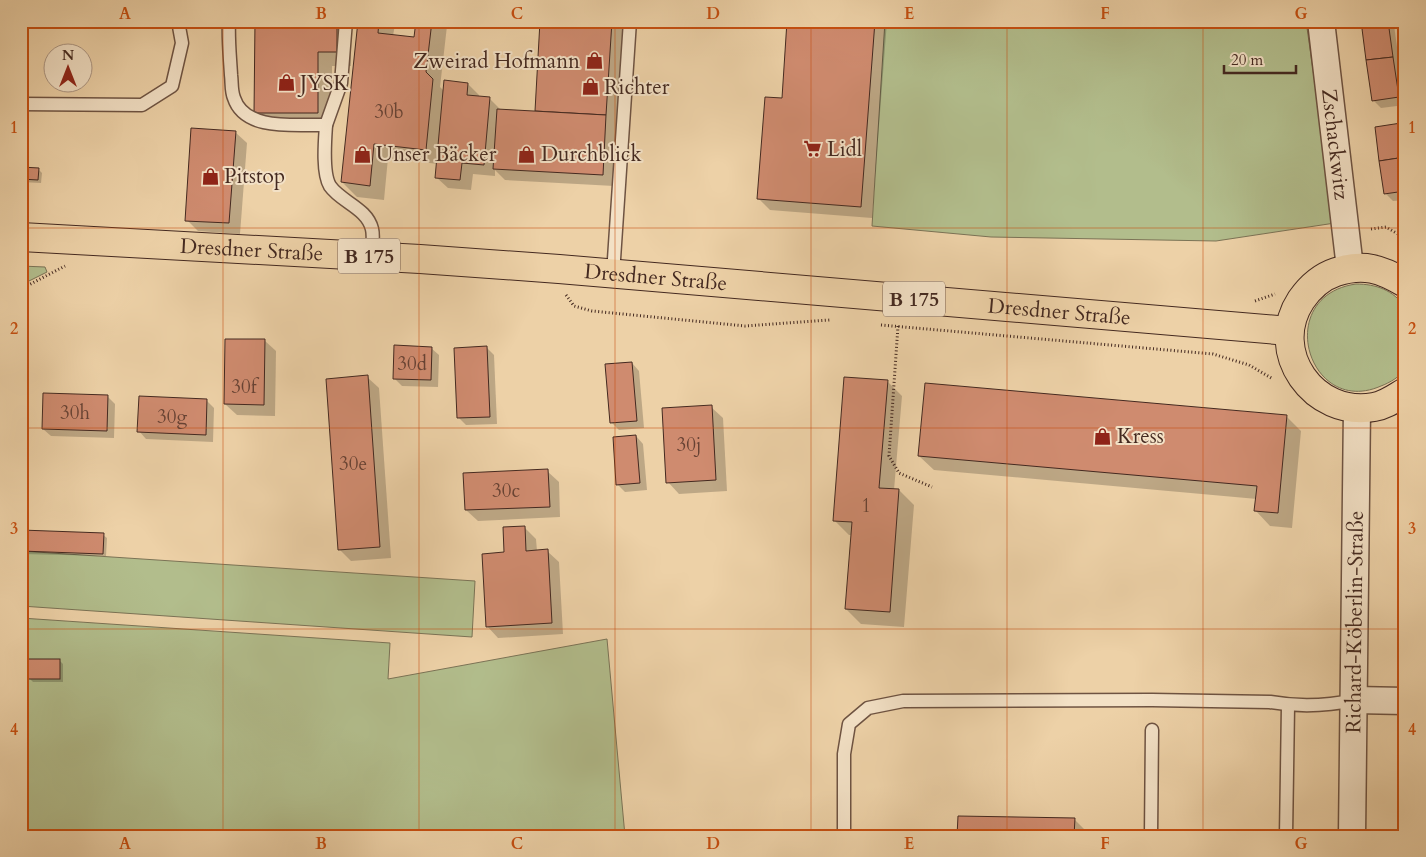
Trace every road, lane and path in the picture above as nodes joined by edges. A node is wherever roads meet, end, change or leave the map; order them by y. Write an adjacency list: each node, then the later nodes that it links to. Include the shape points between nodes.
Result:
1 (178, 21): 6 (lane, via 182,43 172,86 142,105)
2 (228, 21): 7 (lane, via 234,97 242,113 256,121 275,124)
3 (346, 21): 7 (lane, via 341,83)
4 (630, 21): 13 (lane)
5 (1321, 21): 11 (street, Zschackwitz)
6 (21, 104)
7 (326, 125): 9 (lane, via 324,162 329,185 364,214 372,229)
8 (21, 237): 9 (main road, Dresdner Straße / B 175)
9 (371, 256): 12 (main road, Dresdner Straße / B 175)
10 (69, 263): 15 (path)
11 (1350, 268): 14 (main road, via 1388,273); 19 (main road, via 1326,276 1308,290 1295,309)
12 (559, 269): 13 (main road, Dresdner Straße / B 175); 16 (path, via 562,290 574,306 592,311 745,326)
13 (613, 274): 19 (main road, Dresdner Straße / B 175)
14 (1405, 283)
15 (21, 289)
16 (836, 321)
17 (880, 324): 18 (path)
18 (898, 326): 20 (path, via 1213,354 1249,365); 23 (path, via 889,456 899,473)
19 (1290, 331): 22 (main road, via 1291,353 1299,374 1313,391 1334,404)
20 (1277, 382)
21 (1405, 392): 22 (main road, via 1375,407)
22 (1357, 408): 24 (street, Richard-Köberlin-Straße)
23 (932, 487)
24 (1355, 700): 25 (street); 26 (lane); 31 (street, Richard-Köberlin-Straße)
25 (1405, 701)
26 (1288, 706): 28 (lane, via 1270,702 1152,700 903,701 868,708 849,724 844,754); 30 (lane)
27 (1152, 730): 29 (lane)
28 (844, 836)
29 (1151, 836)
30 (1286, 836)
31 (1352, 836)

